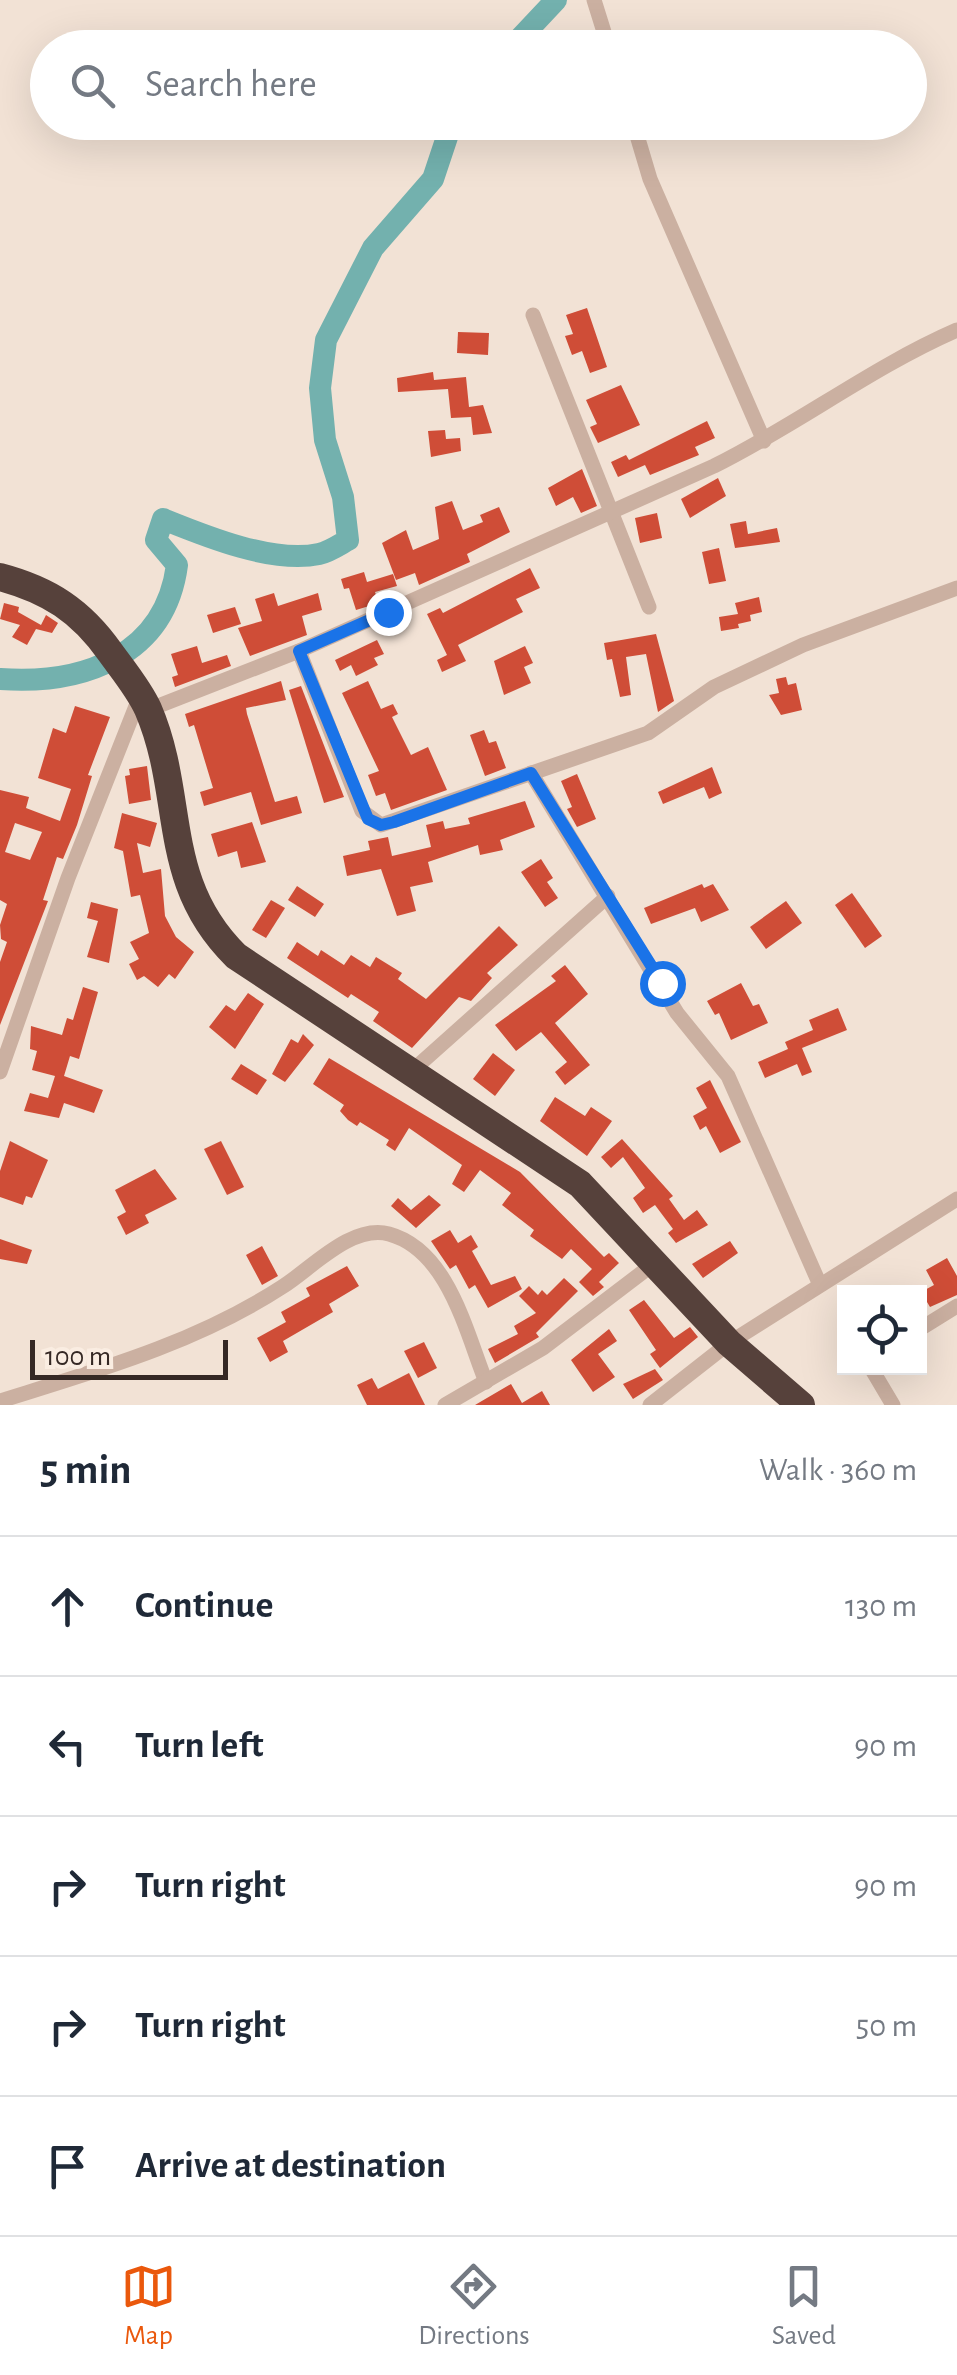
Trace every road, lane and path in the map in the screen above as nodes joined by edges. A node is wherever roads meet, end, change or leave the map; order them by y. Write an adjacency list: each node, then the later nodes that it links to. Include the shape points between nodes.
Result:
1 (594, 0): 2 (street)
2 (603, 30)
3 (638, 140): 6 (street)
4 (534, 315): 7 (street)
5 (957, 330): 6 (street, via 915,348)
6 (764, 441): 7 (street)
7 (612, 512): 10 (street); 11 (street)
8 (0, 577): 12 (highway, via 65,604 100,638)
9 (957, 588): 14 (street, via 803,645 714,687 648,733)
10 (649, 607)
11 (299, 651): 12 (street); 14 (street, via 362,811 374,824)
12 (147, 711): 13 (street); 13 (street); 16 (highway, via 189,888 215,936)
13 (124, 736): 17 (street)
14 (531, 773): 15 (street)
15 (608, 896): 16 (street); 20 (street, via 677,1013 728,1076)
16 (413, 1070): 19 (highway, via 580,1184)
17 (0, 1072)
18 (957, 1199): 20 (street)
19 (652, 1264): 23 (highway); 25 (street, via 543,1348)
20 (820, 1286): 23 (street)
21 (957, 1306): 22 (street)
22 (927, 1325)
23 (729, 1342): 28 (street); 29 (highway)
24 (874, 1375): 30 (street)
25 (486, 1382): 26 (street, via 436,1270 413,1244 372,1233 202,1330 109,1368); 27 (street)
26 (0, 1401)
27 (445, 1405)
28 (650, 1405)
29 (801, 1405)
30 (893, 1405)

